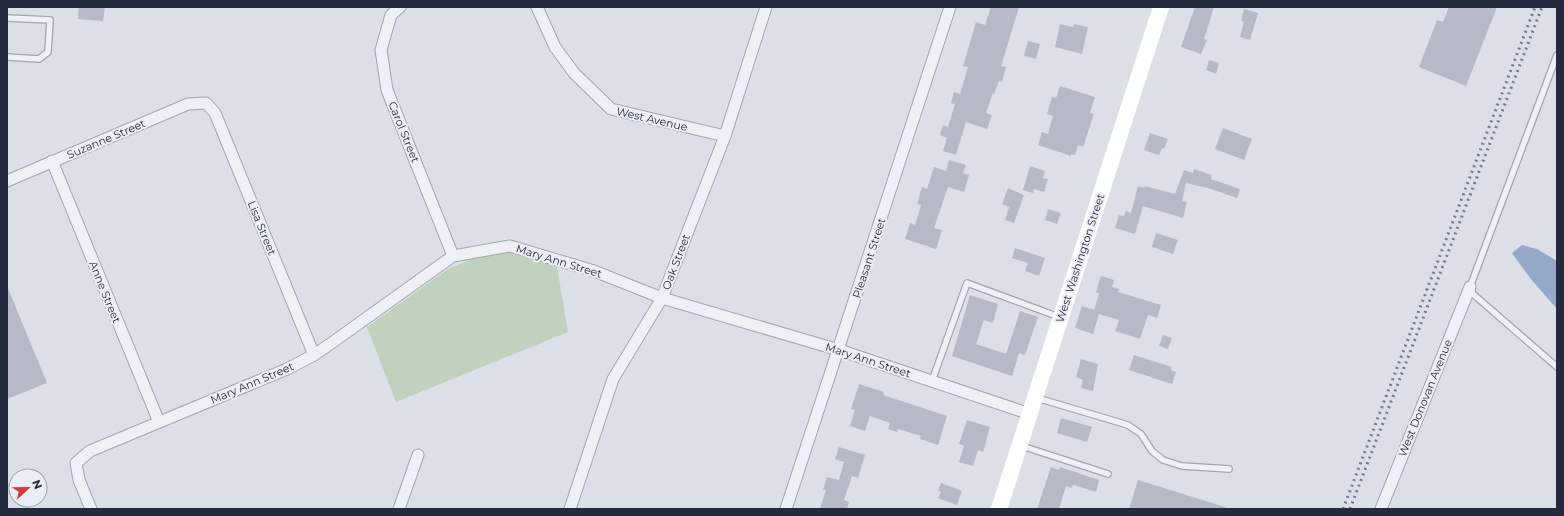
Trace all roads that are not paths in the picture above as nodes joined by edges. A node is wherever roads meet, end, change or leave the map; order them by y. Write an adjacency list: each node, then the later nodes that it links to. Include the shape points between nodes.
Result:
1 (400, 7): 13 (street, Carol Street, via 391,15 381,50 387,90)
2 (536, 7): 10 (street, West Avenue, via 556,47 570,68 611,109)
3 (766, 7): 10 (street, Oak Street)
4 (950, 7): 17 (street, Pleasant Street)
5 (1161, 7): 16 (main road, West Washington Street)
6 (7, 18): 7 (lane, via 50,20 48,52 38,59)
7 (7, 57)
8 (1556, 59): 14 (lane)
9 (206, 103): 11 (street, Suzanne Street, via 188,104); 18 (street, Lisa Street, via 215,113)
10 (725, 136): 15 (street, Oak Street)
11 (52, 161): 12 (street, Suzanne Street); 23 (street, Anne Street)
12 (7, 181)
13 (453, 256): 15 (street, Mary Ann Street, via 510,246 594,271); 18 (street, Mary Ann Street)
14 (1470, 287): 19 (lane, via 1473,294); 33 (street, West Donovan Avenue)
15 (662, 298): 17 (street, Mary Ann Street); 30 (street, Oak Street, via 613,379)
16 (1061, 317): 20 (lane, via 967,284); 21 (main road, West Washington Street)
17 (839, 350): 20 (street, Mary Ann Street); 31 (street, Pleasant Street)
18 (314, 355): 23 (street, Mary Ann Street, via 287,369)
19 (1557, 367)
20 (932, 381): 22 (street, Mary Ann Street)
21 (1035, 398): 22 (main road, West Washington Street); 26 (lane, via 1128,425 1141,434 1152,451 1163,460 1182,466)
22 (1030, 414): 24 (main road, West Washington Street)
23 (159, 422): 28 (street, Mary Ann Street, via 90,451 76,464 79,480)
24 (1019, 445): 27 (lane); 32 (main road, West Washington Street)
25 (418, 455): 29 (street)
26 (1229, 469)
27 (1108, 474)
28 (91, 509)
29 (399, 509)
30 (570, 509)
31 (786, 509)
32 (998, 509)
33 (1381, 509)

